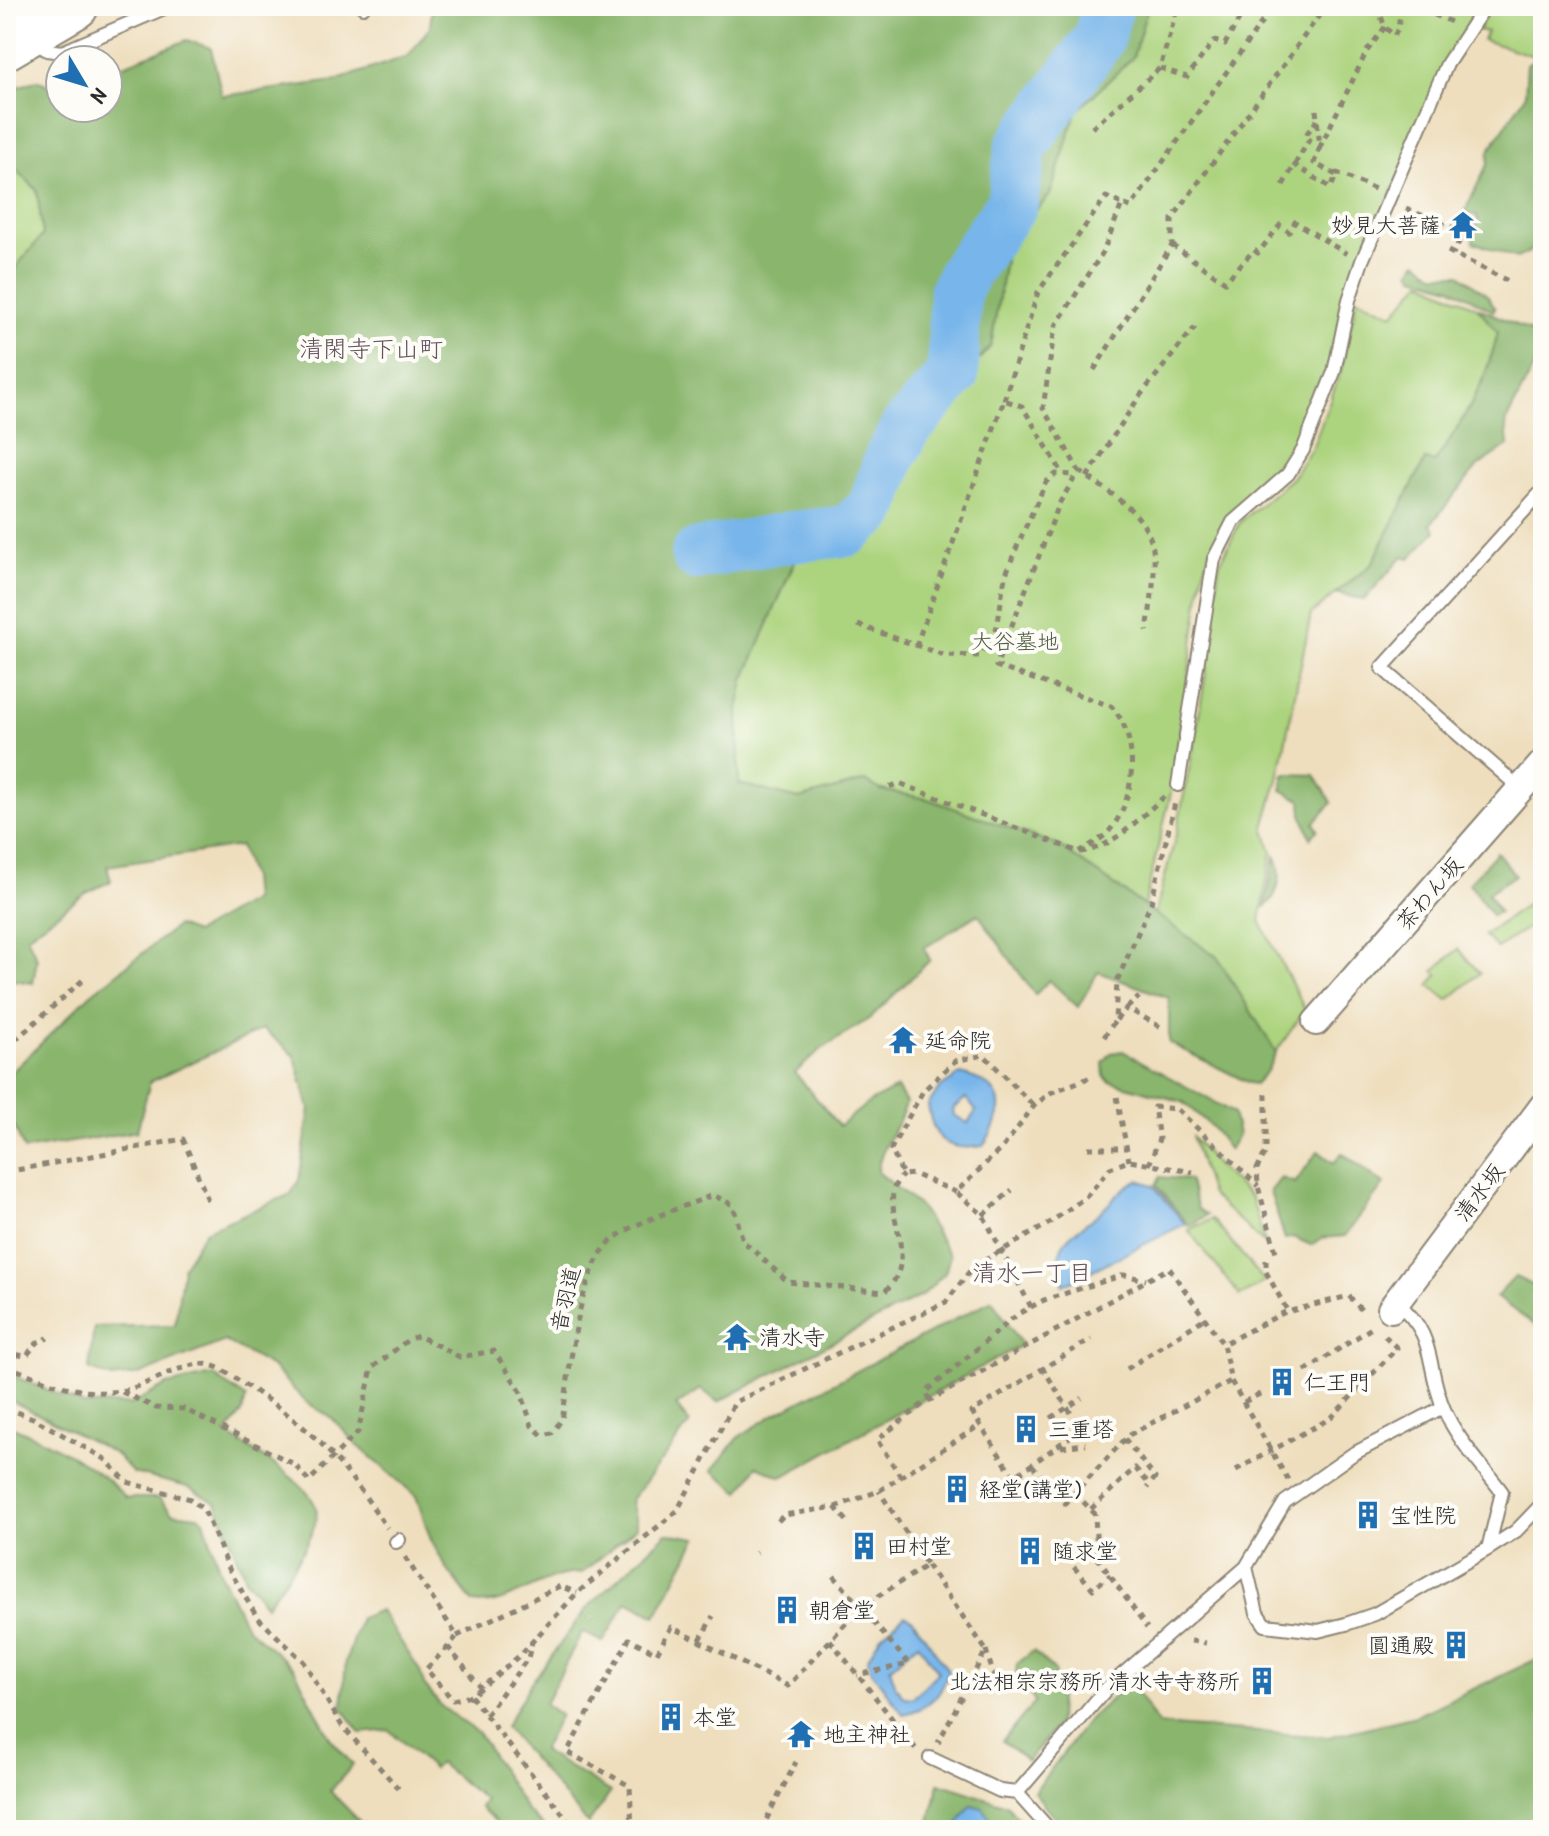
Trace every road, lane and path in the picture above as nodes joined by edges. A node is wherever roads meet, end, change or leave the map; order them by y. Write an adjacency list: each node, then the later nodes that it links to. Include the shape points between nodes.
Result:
1 (76, 6): 10 (highway)
2 (169, 6): 10 (lane, via 62,52 47,50)
3 (1178, 6): 13 (path)
4 (1247, 6): 13 (path, via 1225,44 1214,41 1187,77); 22 (path, via 1264,19 1131,207)
5 (1326, 6): 23 (path, via 1172,219)
6 (1377, 6): 11 (path)
7 (1401, 6): 11 (path, via 1394,36)
8 (1412, 6): 12 (path)
9 (1485, 6): 12 (lane)
10 (13, 24)
11 (1385, 27): 17 (path, via 1367,51)
12 (1470, 32): 21 (lane, via 1447,64)
13 (1160, 68): 16 (path)
14 (1316, 110): 15 (path)
15 (1317, 119): 17 (path); 18 (path)
16 (1092, 128)
17 (1320, 147): 19 (path, via 1314,163)
18 (1293, 164): 19 (path, via 1331,188); 20 (path)
19 (1336, 175): 21 (path)
20 (1283, 185)
21 (1390, 199): 24 (lane); 25 (path, via 1464,232 1451,252)
22 (1122, 204): 28 (path, via 1106,197 1038,292); 29 (path, via 1103,252 1055,327 1043,408)
23 (1172, 245): 24 (path, via 1225,282 1280,225 1289,232 1295,222); 27 (path)
24 (1362, 261): 37 (lane, via 1334,372 1303,450 1288,474 1238,515 1214,559)
25 (1512, 283)
26 (1195, 327): 31 (path, via 1139,397)
27 (1094, 370)
28 (1004, 400): 30 (path, via 1022,406); 35 (path)
29 (1078, 473): 30 (path); 31 (path); 40 (path, via 1060,502 996,666 1111,706 1122,718 1132,770 1126,802 1109,831)
30 (1063, 474): 35 (path, via 1046,482 1006,572 992,645 979,656 959,658)
31 (1087, 477): 34 (path, via 1144,521 1152,539 1156,571)
32 (1543, 490): 39 (lane, via 1382,668)
33 (858, 625): 35 (path)
34 (1147, 631)
35 (916, 646)
36 (1543, 763): 39 (street, 茶わん坂)
37 (1178, 785): 40 (path, via 1113,839); 44 (path, via 1151,903 1117,981)
38 (890, 787): 40 (path, via 899,783)
39 (1521, 789): 45 (street, 茶わん坂)
40 (1079, 852)
41 (83, 980): 48 (path)
42 (1139, 997): 43 (path)
43 (1127, 1008): 44 (path); 46 (path)
44 (1115, 1021): 47 (path)
45 (1316, 1022)
46 (1164, 1029)
47 (1104, 1037)
48 (6, 1048)
49 (1091, 1077): 52 (path, via 1050,1093)
50 (1266, 1094): 61 (path, via 1266,1151 1257,1169)
51 (1117, 1097): 55 (path)
52 (1034, 1106): 60 (path, via 984,1055 955,1061 923,1091 891,1149); 63 (path, via 1004,1146)
53 (1543, 1106): 73 (street, 清水坂)
54 (1088, 1148): 55 (path)
55 (1127, 1148): 56 (path)
56 (1129, 1161): 57 (path); 66 (path, via 1110,1168 1087,1196 1048,1224)
57 (1149, 1165): 59 (path); 61 (path, via 1159,1139 1154,1107 1177,1109)
58 (6, 1172): 64 (path, via 183,1139)
59 (1193, 1172)
60 (903, 1175): 63 (path, via 913,1174); 99 (path, 音羽道, via 891,1195 903,1253 892,1285 884,1292 788,1282 743,1241 733,1205 713,1195 616,1237 596,1258 562,1419 552,1433 542,1435 532,1426 521,1392 494,1351 460,1357 419,1336 372,1368 358,1432)
61 (1259, 1189): 67 (path)
62 (1012, 1190): 65 (path)
63 (956, 1192): 65 (path)
64 (210, 1205)
65 (983, 1215): 66 (path)
66 (1001, 1249): 71 (path); 119 (path, via 973,1267 946,1302 735,1402 677,1511)
67 (1277, 1256)
68 (1266, 1260): 72 (path, via 1266,1272)
69 (1146, 1280): 71 (path, via 1124,1275); 74 (path, via 1169,1268); 88 (path)
70 (1349, 1296): 72 (path)
71 (1031, 1307): 88 (path, via 926,1392)
72 (1288, 1312): 77 (path)
73 (1388, 1312): 83 (path); 91 (lane, via 1422,1329)
74 (1205, 1318): 77 (path); 82 (path)
75 (48, 1338): 79 (path, via 26,1356)
76 (1091, 1339): 81 (path)
77 (1223, 1344): 84 (path)
78 (1397, 1348): 98 (path, via 1331,1418)
79 (6, 1359)
80 (6, 1366): 85 (path, via 92,1395)
81 (1042, 1367): 90 (path); 94 (path, via 972,1412)
82 (1127, 1369)
83 (1305, 1371)
84 (1231, 1381): 89 (path); 96 (path)
85 (121, 1392): 99 (path, via 156,1408 184,1409 294,1464 309,1481); 99 (path, via 191,1365 215,1366 295,1418)
86 (1260, 1394): 89 (path)
87 (1082, 1398): 90 (path)
88 (930, 1400): 102 (path, via 877,1440)
89 (1244, 1402): 98 (path)
90 (1067, 1407): 93 (path); 95 (path)
91 (1443, 1407): 105 (lane, via 1353,1454); 113 (lane, via 1502,1492)
92 (6, 1408): 137 (path, via 105,1459 127,1482 190,1499 204,1510 257,1617 304,1662 342,1726)
93 (1051, 1418)
94 (980, 1425): 100 (path, via 1014,1477); 102 (path)
95 (1081, 1429): 97 (path); 97 (path, via 1087,1440)
96 (1125, 1439): 104 (path); 110 (path, via 1155,1478 1148,1486 1135,1468)
97 (1060, 1447): 100 (path)
98 (1272, 1449): 101 (path); 105 (path)
99 (336, 1456): 122 (path)
100 (1032, 1465): 106 (path)
101 (1236, 1470)
102 (901, 1477): 103 (path)
103 (879, 1491): 108 (path); 115 (path)
104 (1075, 1493): 106 (path); 110 (path)
105 (1295, 1494): 116 (lane, via 1276,1513)
106 (1065, 1503): 109 (path)
107 (1543, 1503): 113 (lane, via 1516,1531)
108 (835, 1507): 111 (path, via 784,1515); 112 (path)
109 (1059, 1509)
110 (1091, 1509): 117 (path, via 1097,1557)
111 (778, 1521)
112 (848, 1522)
113 (1488, 1549): 116 (lane, via 1375,1614 1318,1631 1265,1625)
114 (1066, 1558): 117 (path, via 1093,1589)
115 (927, 1565): 120 (path); 128 (path)
116 (1246, 1567): 126 (lane)
117 (1110, 1575): 126 (path)
118 (834, 1576): 120 (path)
119 (577, 1593): 122 (path, via 560,1586); 125 (path)
120 (860, 1608): 124 (path); 129 (path, via 909,1664)
121 (713, 1616): 123 (path)
122 (457, 1636): 127 (path)
123 (700, 1640): 124 (path, via 788,1686); 140 (path, via 671,1627 657,1653 629,1639 567,1752 630,1786)
124 (830, 1640): 129 (path)
125 (532, 1641): 130 (path); 134 (path, via 528,1658)
126 (1158, 1643): 138 (lane, via 1083,1713)
127 (448, 1647): 132 (path); 133 (path, via 426,1669 453,1700)
128 (986, 1650): 131 (path); 135 (path)
129 (857, 1675): 135 (path, via 911,1746)
130 (493, 1679): 132 (path); 133 (path)
131 (996, 1683)
132 (481, 1688): 133 (path)
133 (472, 1697): 134 (path)
134 (486, 1715): 139 (path)
135 (930, 1758): 138 (lane, via 1000,1791)
136 (796, 1762): 141 (path)
137 (399, 1789)
138 (1017, 1793): 142 (lane)
139 (575, 1830)
140 (632, 1830)
141 (761, 1830)
142 (1050, 1830)

